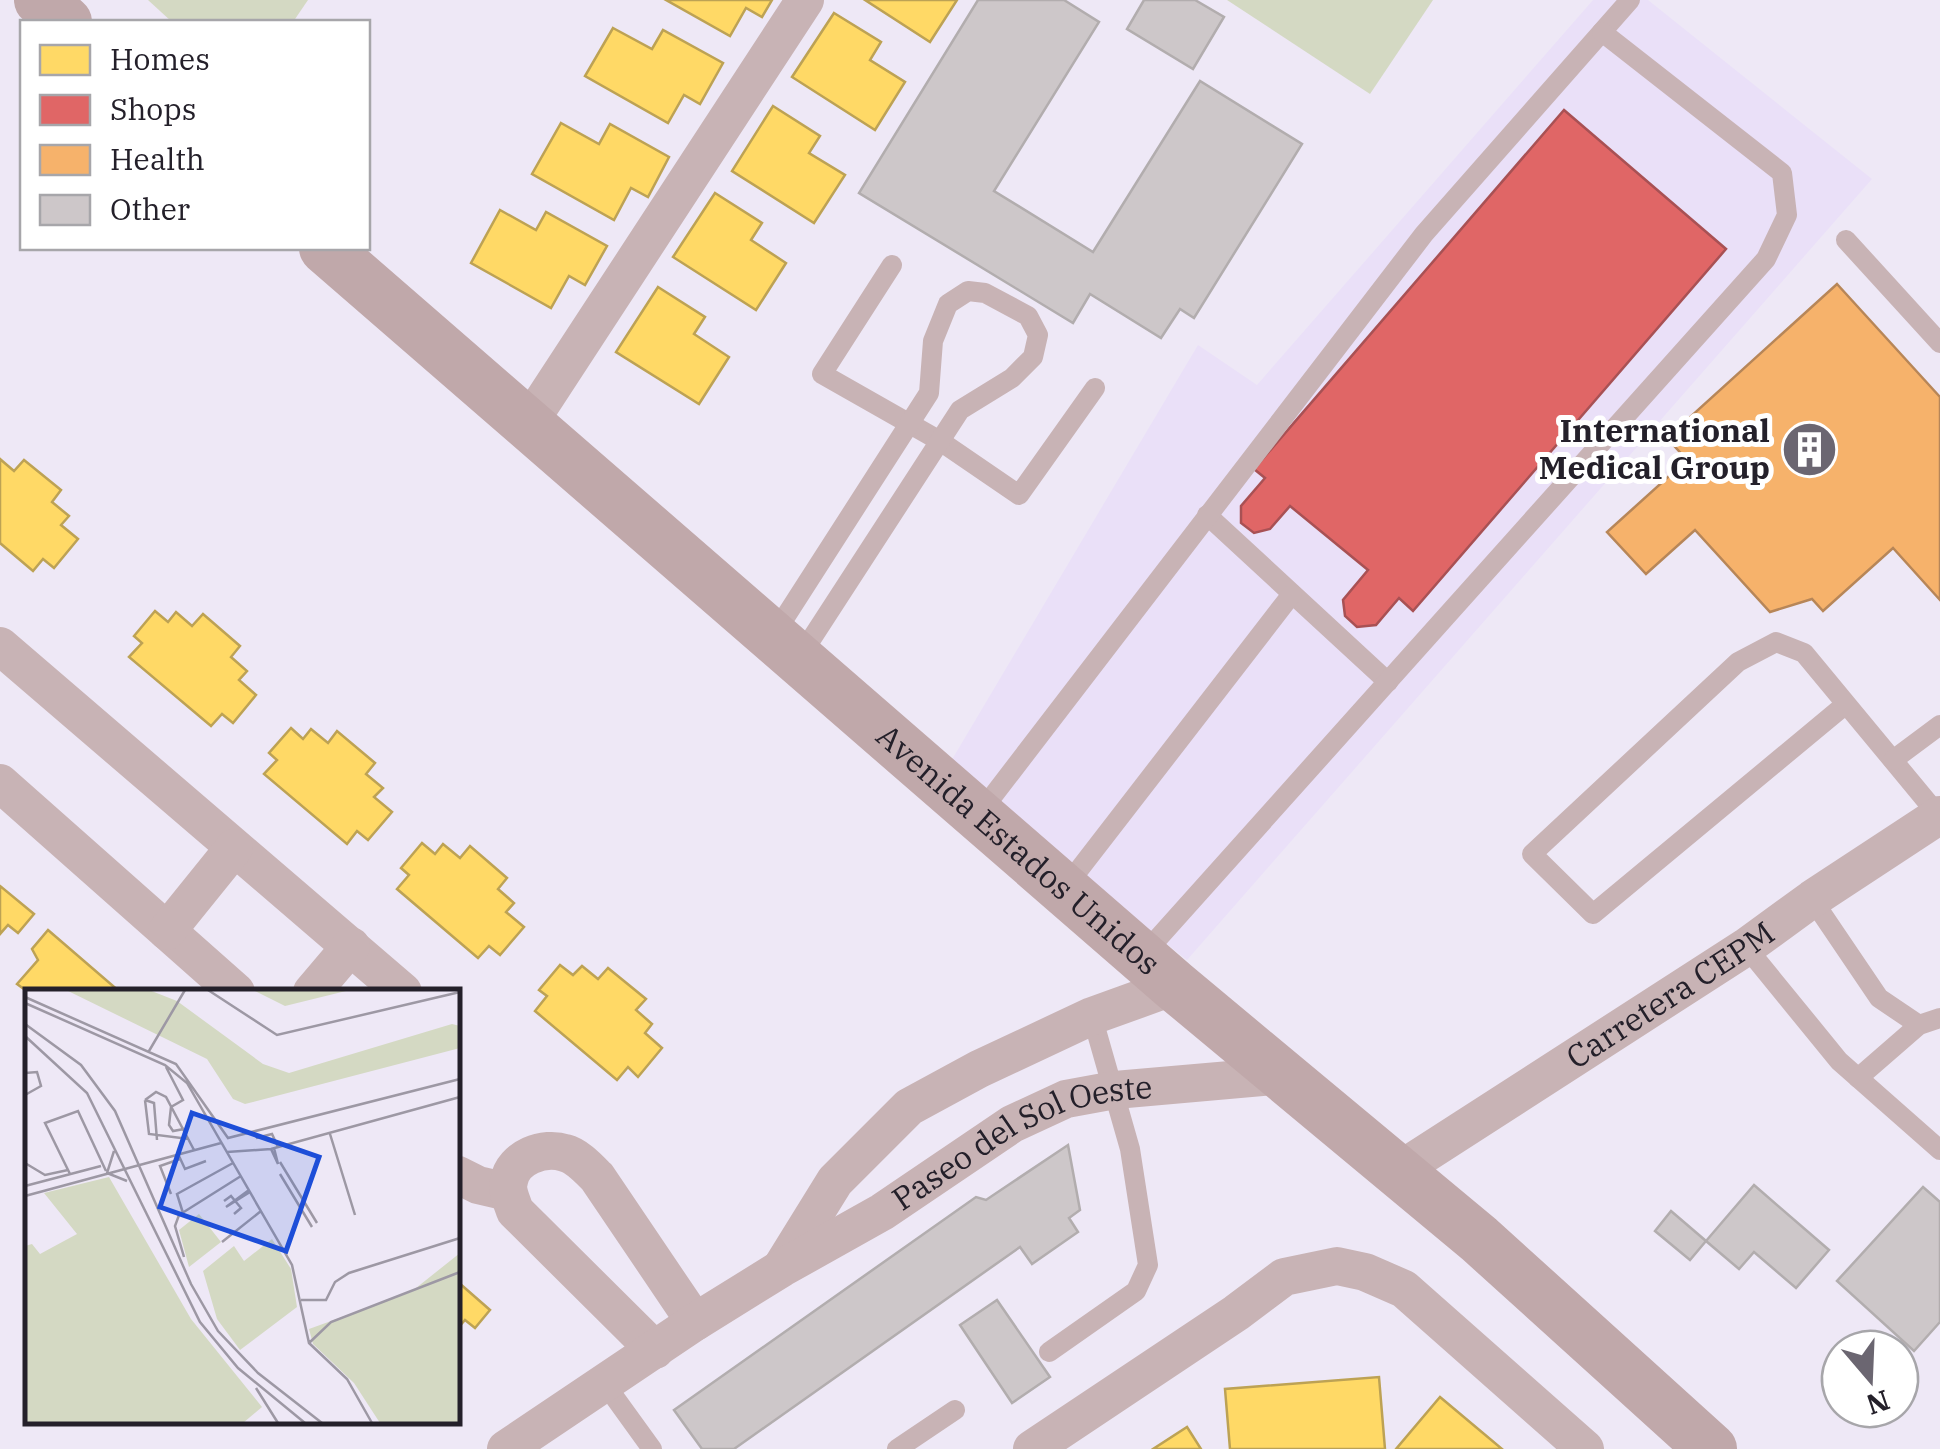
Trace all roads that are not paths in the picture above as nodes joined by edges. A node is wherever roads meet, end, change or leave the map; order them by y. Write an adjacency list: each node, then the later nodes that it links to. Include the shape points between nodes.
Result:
1 (40, 0): 4 (street)
2 (805, 0): 11 (street)
3 (1630, 0): 5 (lane)
4 (64, 20)
5 (1602, 32): 14 (lane, via 1424,234); 18 (lane, via 1782,173 1786,214 1766,260)
6 (1846, 240): 9 (lane)
7 (327, 250): 11 (street, Avenida Estados Unidos)
8 (892, 265): 12 (lane, via 822,374)
9 (1940, 343)
10 (1095, 388): 13 (lane, via 1019,495)
11 (528, 424): 17 (street, Avenida Estados Unidos)
12 (909, 424): 13 (lane); 13 (lane, via 929,393 934,341 948,304 968,291 984,293 1028,316 1038,334 1032,356 1012,378 960,410); 17 (lane)
13 (940, 441): 17 (lane)
14 (1207, 515): 15 (lane); 23 (lane)
15 (1292, 594): 18 (lane); 26 (lane)
16 (0, 646): 25 (street)
17 (785, 648): 23 (street, Avenida Estados Unidos)
18 (1388, 682): 31 (lane)
19 (1846, 704): 19 (lane, via 1593,914 1532,854 1738,662 1776,642 1804,653); 21 (lane)
20 (1940, 725): 21 (lane)
21 (1892, 760): 24 (lane)
22 (0, 783): 28 (street)
23 (978, 815): 26 (street, Avenida Estados Unidos)
24 (1939, 816): 27 (street, Carretera CEPM)
25 (234, 848): 28 (street); 29 (street)
26 (1064, 889): 31 (street, Avenida Estados Unidos)
27 (1812, 899): 30 (street, Carretera CEPM); 36 (lane, via 1879,998)
28 (167, 931): 32 (street)
29 (351, 946): 33 (street); 34 (street)
30 (1746, 947): 39 (lane); 43 (street, Carretera CEPM)
31 (1158, 971): 35 (street, Paseo del Sol Oeste); 38 (street, Avenida Estados Unidos)
32 (233, 989)
33 (315, 989)
34 (401, 989)
35 (1092, 1016): 37 (street, Paseo del Sol Oeste); 40 (lane)
36 (1930, 1021): 39 (lane)
37 (978, 1069): 41 (street); 46 (street, Paseo del Sol Oeste, via 909,1107 834,1181)
38 (1286, 1076): 40 (street, Paseo del Sol Oeste); 43 (street, Avenida Estados Unidos)
39 (1858, 1078): 42 (lane)
40 (1115, 1090): 41 (street, Paseo del Sol Oeste, via 1066,1099); 49 (lane, via 1148,1265 1136,1290)
41 (1012, 1124): 46 (street, Paseo del Sol Oeste, via 882,1212)
42 (1940, 1150)
43 (1400, 1170): 57 (street, Avenida Estados Unidos)
44 (460, 1176): 45 (street)
45 (508, 1192): 47 (street, via 521,1160 548,1149 570,1153 596,1176); 48 (street, via 516,1211)
46 (782, 1268): 47 (street, Paseo del Sol Oeste)
47 (695, 1322): 48 (street, Paseo del Sol Oeste)
48 (656, 1350): 50 (street, Paseo del Sol Oeste)
49 (1048, 1352)
50 (605, 1384): 52 (street, Paseo del Sol Oeste); 53 (lane)
51 (955, 1410): 54 (lane)
52 (506, 1449)
53 (652, 1449)
54 (897, 1449)
55 (1032, 1449): 56 (street, via 1284,1277 1336,1266 1404,1289)
56 (1585, 1449)
57 (1711, 1449)

